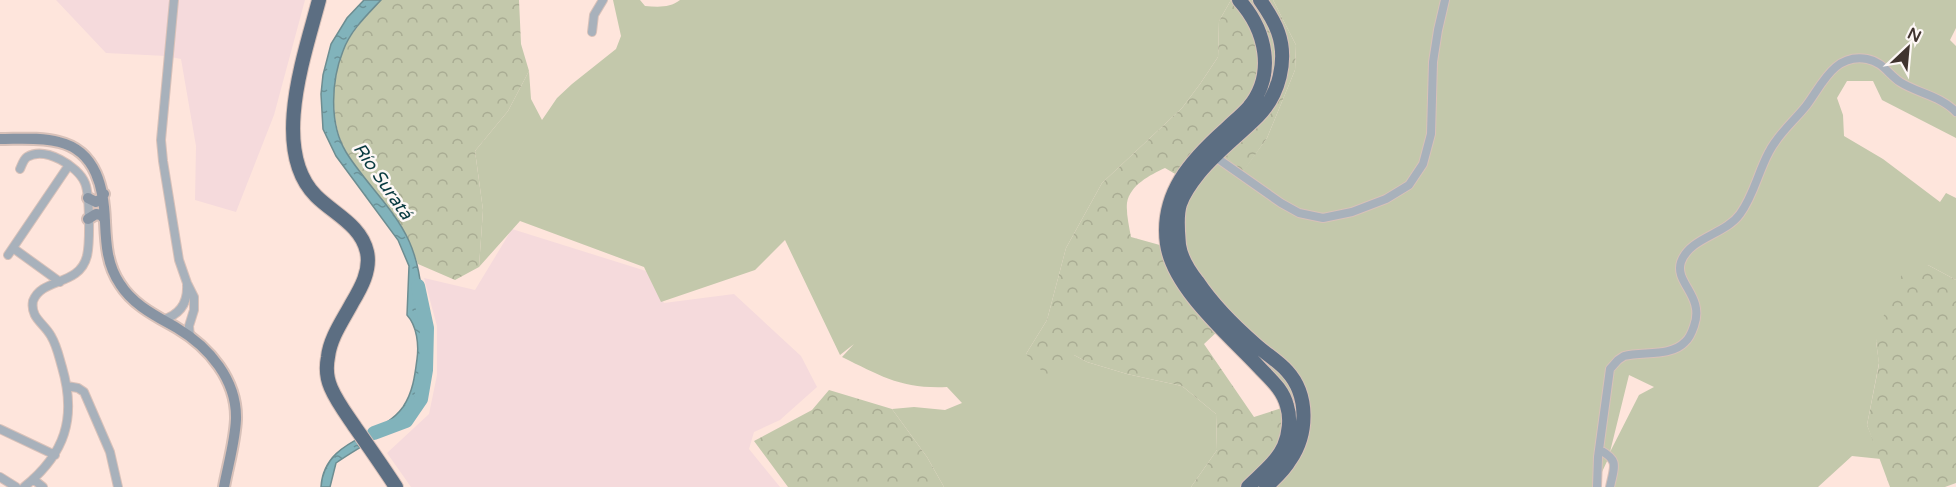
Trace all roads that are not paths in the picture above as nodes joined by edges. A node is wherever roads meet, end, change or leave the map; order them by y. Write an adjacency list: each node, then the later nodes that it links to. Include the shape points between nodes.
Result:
1 (174, 0): 18 (street, via 161,141 175,239)
2 (319, 0): 32 (highway, via 298,87 296,164 316,196 357,231 367,252 368,267 332,342 327,368 331,388)
3 (603, 0): 7 (street, via 594,15)
4 (1239, 0): 33 (highway, via 1262,38 1265,64 1261,89 1249,107 1197,155 1181,177 1171,197 1165,229 1167,247 1191,294 1276,385 1288,406 1284,446)
5 (1260, 0): 10 (highway, via 1279,33 1281,75 1260,115)
6 (1445, 0): 10 (street, via 1433,62 1431,134 1423,164 1409,185 1360,209 1323,218 1299,213 1281,203)
7 (592, 32)
8 (1956, 112): 23 (street, via 1944,102 1901,82 1875,61 1853,58 1834,68 1771,149 1739,216 1689,250 1682,260 1681,277 1697,312 1684,344 1669,351 1624,356 1613,364 1608,375)
9 (0, 139): 13 (street, via 51,140 69,146 93,167)
10 (1214, 156): 34 (highway, via 1180,204 1180,248 1189,270 1215,303 1287,372 1298,389 1303,409 1303,431 1297,447 1284,470)
11 (69, 165): 12 (street, via 54,156 30,156); 14 (street, via 84,180); 17 (street, via 10,252)
12 (20, 169)
13 (104, 194): 14 (street, via 96,202); 16 (street)
14 (88, 198): 15 (street)
15 (88, 219): 16 (street, via 96,214); 17 (street, via 85,261 77,274)
16 (105, 220): 19 (street, via 108,258 118,281 135,301)
17 (60, 282): 21 (street, via 38,292 32,307 52,338)
18 (187, 284): 19 (street, via 181,309); 20 (street, via 195,301)
19 (162, 320): 20 (street)
20 (190, 337): 31 (street, via 219,366 234,400 235,428)
21 (68, 386): 24 (street, via 68,425); 30 (street, via 84,392 110,452)
22 (0, 429): 24 (street)
23 (1600, 450): 35 (street); 36 (street, via 1612,456 1615,463)
24 (55, 455): 26 (street)
25 (0, 477): 27 (street)
26 (33, 479): 28 (street); 29 (street)
27 (16, 487)
28 (24, 487)
29 (43, 487)
30 (118, 487)
31 (224, 487)
32 (396, 487)
33 (1248, 487)
34 (1266, 487)
35 (1597, 487)
36 (1610, 487)

